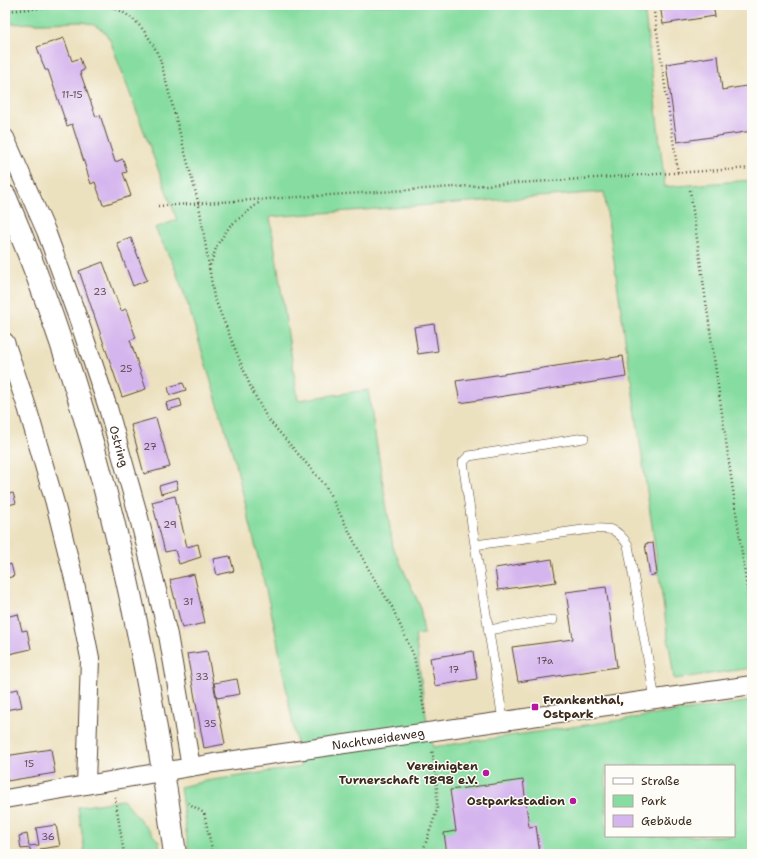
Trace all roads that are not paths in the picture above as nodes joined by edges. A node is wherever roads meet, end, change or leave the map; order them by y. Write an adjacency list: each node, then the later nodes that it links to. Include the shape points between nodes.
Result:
1 (5, 138): 11 (street, Ostring, via 46,230 108,408 168,635)
2 (5, 196): 12 (main road, via 45,297 80,401 109,505 133,603)
3 (5, 342): 13 (street, via 28,407 54,503 75,583 90,658)
4 (584, 438): 5 (lane, via 468,456 463,462)
5 (475, 545): 7 (lane); 9 (lane, via 590,529 609,528 622,536 628,545)
6 (553, 620): 7 (lane)
7 (488, 630): 10 (lane)
8 (752, 685): 9 (street, Nachtweideweg)
9 (655, 699): 10 (street, Nachtweideweg)
10 (503, 720): 11 (street, Nachtweideweg)
11 (191, 767): 12 (street, Nachtweideweg)
12 (163, 772): 13 (street, Nachtweideweg); 15 (main road)
13 (86, 785): 14 (street, Nachtweideweg)
14 (5, 799)
15 (175, 854)

